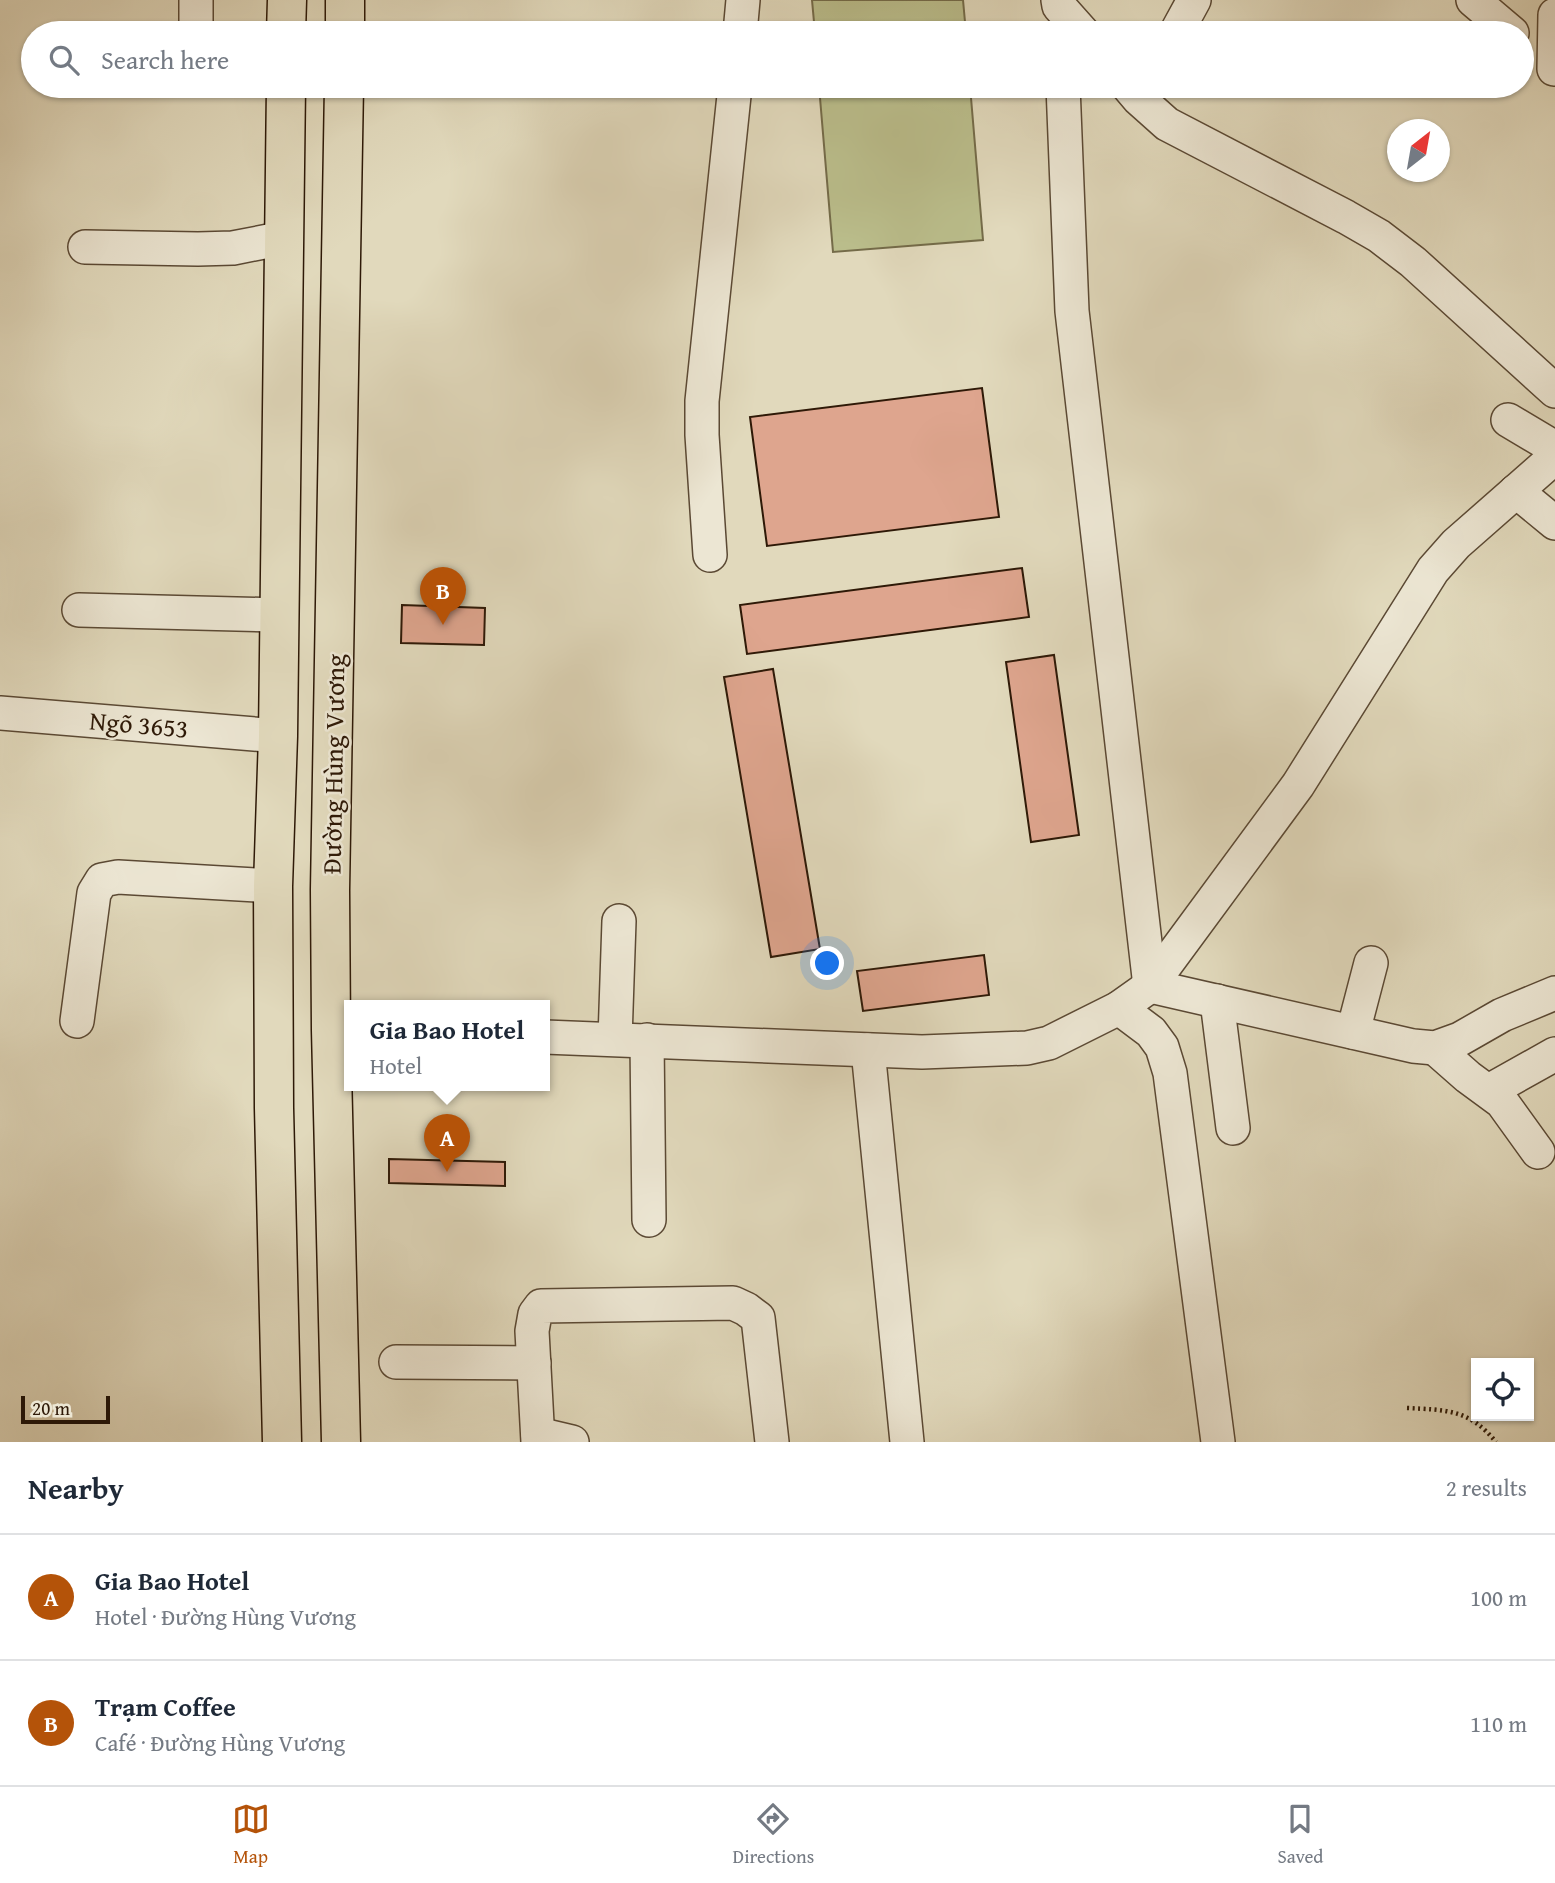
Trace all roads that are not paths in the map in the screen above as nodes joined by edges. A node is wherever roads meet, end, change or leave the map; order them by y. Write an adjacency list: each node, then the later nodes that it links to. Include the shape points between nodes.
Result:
1 (196, 0): 8 (street)
2 (287, 0): 9 (highway)
3 (345, 0): 10 (highway)
4 (743, 0): 11 (street)
5 (1194, 0): 12 (street)
6 (1473, 0): 13 (street)
7 (1555, 15): 15 (street)
8 (196, 21)
9 (286, 21)
10 (345, 21)
11 (741, 21)
12 (1183, 21)
13 (1498, 21)
14 (1534, 51): 15 (street)
15 (1555, 69)
16 (286, 98): 21 (highway)
17 (344, 98): 42 (highway, Đường Hùng Vương, via 330,890)
18 (734, 98): 29 (street, via 702,401)
19 (1063, 98): 37 (street, via 1072,311)
20 (1145, 98): 23 (street, via 1167,124 1379,236)
21 (284, 238): 22 (street, via 221,248); 31 (highway)
22 (85, 247)
23 (1555, 391)
24 (1508, 420): 25 (street)
25 (1555, 447)
26 (1555, 457): 27 (street)
27 (1516, 491): 28 (street); 37 (street, via 1433,570 1298,785)
28 (1555, 523)
29 (710, 555)
30 (79, 610): 31 (street)
31 (279, 615): 33 (highway)
32 (0, 713): 33 (street, Ngõ 3653)
33 (278, 736): 34 (highway)
34 (273, 886): 41 (street, via 118,877 102,880 94,892); 56 (highway)
35 (619, 921): 45 (street)
36 (1371, 963): 43 (street)
37 (1150, 986): 39 (street); 40 (street)
38 (1555, 993): 46 (street)
39 (1217, 1001): 43 (street); 50 (street)
40 (1119, 1008): 47 (street, via 1049,1043 1027,1048); 61 (street, via 1163,1047 1170,1073)
41 (76, 1021)
42 (340, 1030): 57 (highway, Đường Hùng Vương)
43 (1353, 1032): 46 (street)
44 (550, 1037): 45 (street)
45 (631, 1040): 47 (street); 52 (street)
46 (1435, 1048): 49 (street)
47 (868, 1050): 60 (street)
48 (1555, 1054): 49 (street)
49 (1489, 1091): 51 (street)
50 (1233, 1128)
51 (1538, 1152)
52 (649, 1220)
53 (396, 1363): 54 (street)
54 (534, 1363): 55 (street); 59 (street, via 531,1331 541,1306 733,1303 758,1318)
55 (538, 1438): 58 (street)
56 (282, 1442)
57 (341, 1442)
58 (572, 1442)
59 (772, 1442)
60 (907, 1442)
61 (1218, 1442)

